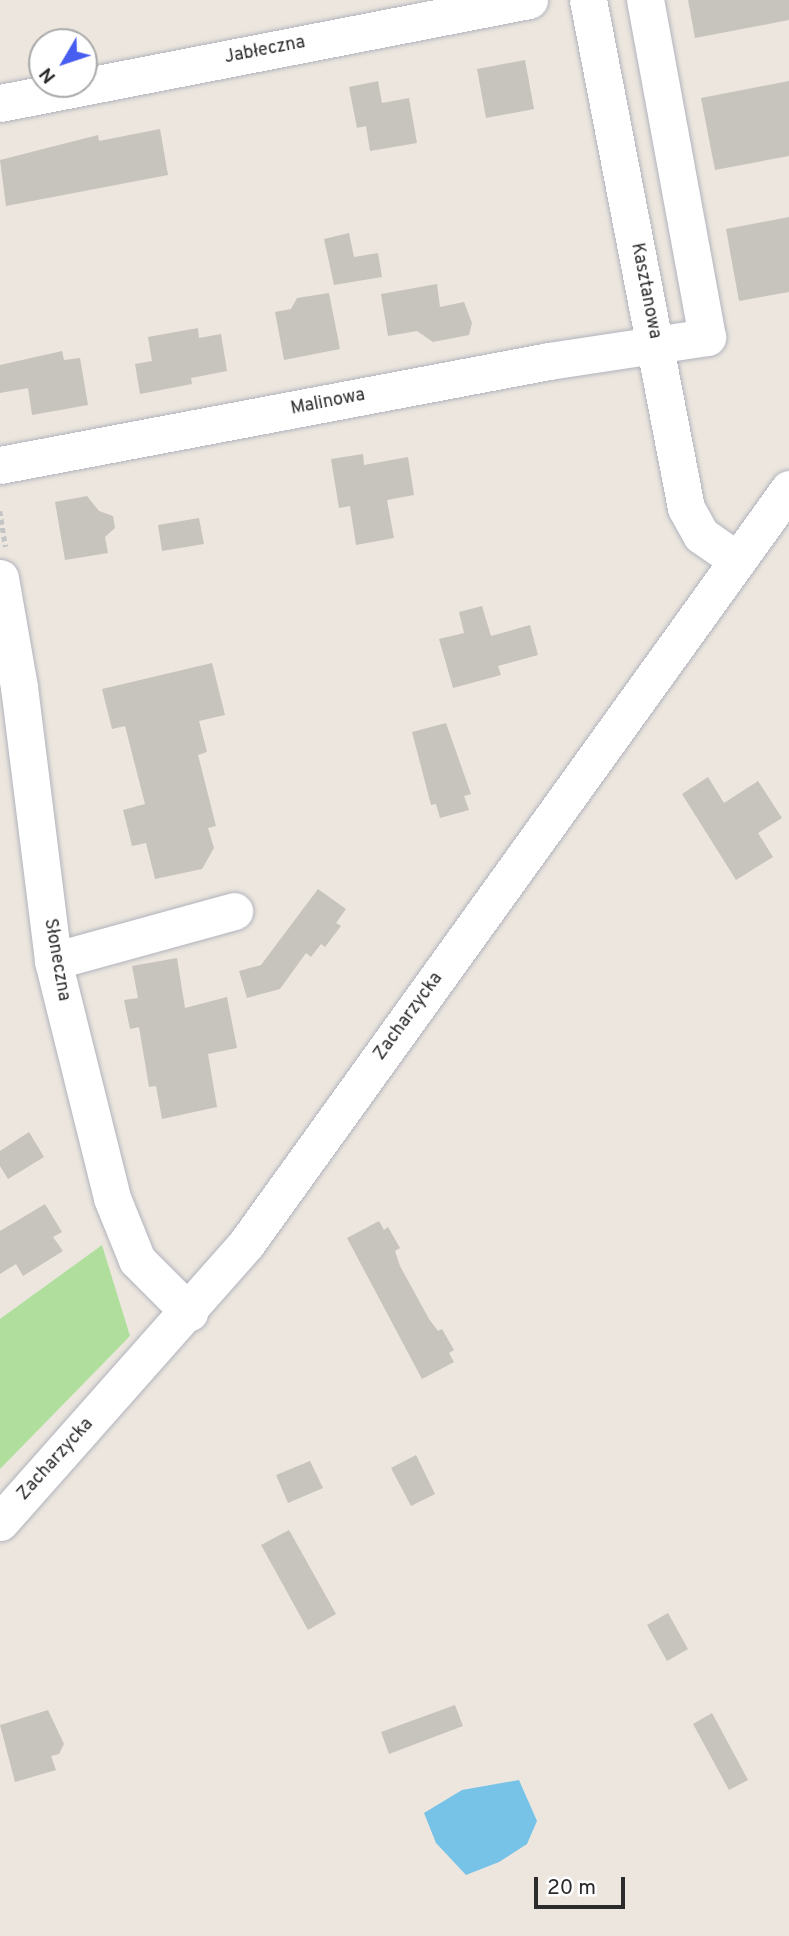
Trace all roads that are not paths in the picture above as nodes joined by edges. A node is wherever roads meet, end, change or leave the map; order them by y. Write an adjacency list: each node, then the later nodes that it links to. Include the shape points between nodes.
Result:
1 (529, 0): 4 (street, Jabłeczna)
2 (588, 0): 5 (street, Kasztanowa)
3 (645, 0): 5 (street, Malinowa, via 707,337)
4 (0, 103)
5 (656, 346): 6 (street, Malinowa, via 549,360); 8 (street, Kasztanowa, via 687,508 701,535)
6 (0, 465)
7 (789, 489): 8 (street, Zacharzycka)
8 (737, 560): 12 (street, Zacharzycka, via 246,1244)
9 (0, 578): 11 (street, Słoneczna, via 19,687)
10 (234, 911): 11 (street)
11 (53, 961): 12 (street, Słoneczna, via 124,1234 137,1260)
12 (189, 1312): 13 (street, Zacharzycka)
13 (0, 1522)

